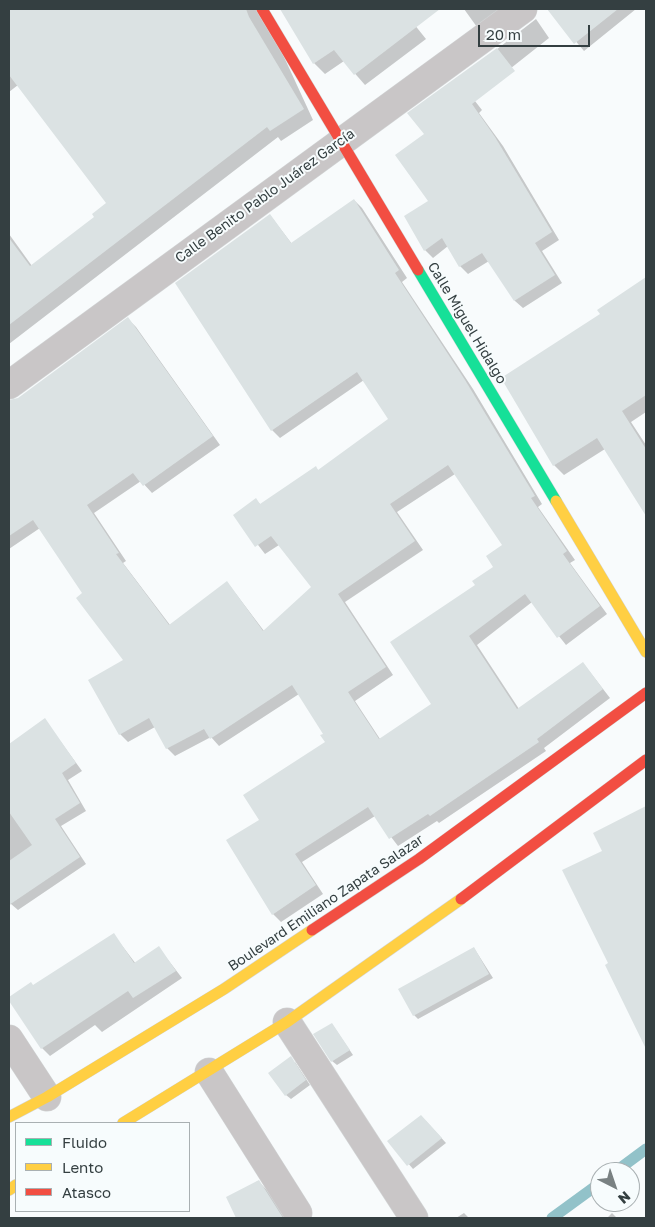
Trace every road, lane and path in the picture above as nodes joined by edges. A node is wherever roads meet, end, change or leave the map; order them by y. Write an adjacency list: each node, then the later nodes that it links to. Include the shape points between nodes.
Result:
1 (262, 9): 3 (main road, Calle Miguel Hidalgo)
2 (523, 9): 3 (street, Calle Benito Pablo Juárez García)
3 (341, 140): 4 (street, Calle Benito Pablo Juárez García); 5 (main road, Calle Miguel Hidalgo)
4 (9, 385)
5 (646, 652)
6 (646, 693): 11 (main road, Boulevard Emiliano Zapata Salazar, via 411,864 224,990)
7 (646, 760): 8 (main road, via 456,903)
8 (287, 1022): 10 (main road); 15 (street)
9 (9, 1039): 11 (street)
10 (210, 1072): 13 (main road); 14 (street)
11 (47, 1097): 12 (main road, Boulevard Emiliano Zapata Salazar)
12 (9, 1117)
13 (124, 1122)
14 (298, 1213)
15 (414, 1218)

